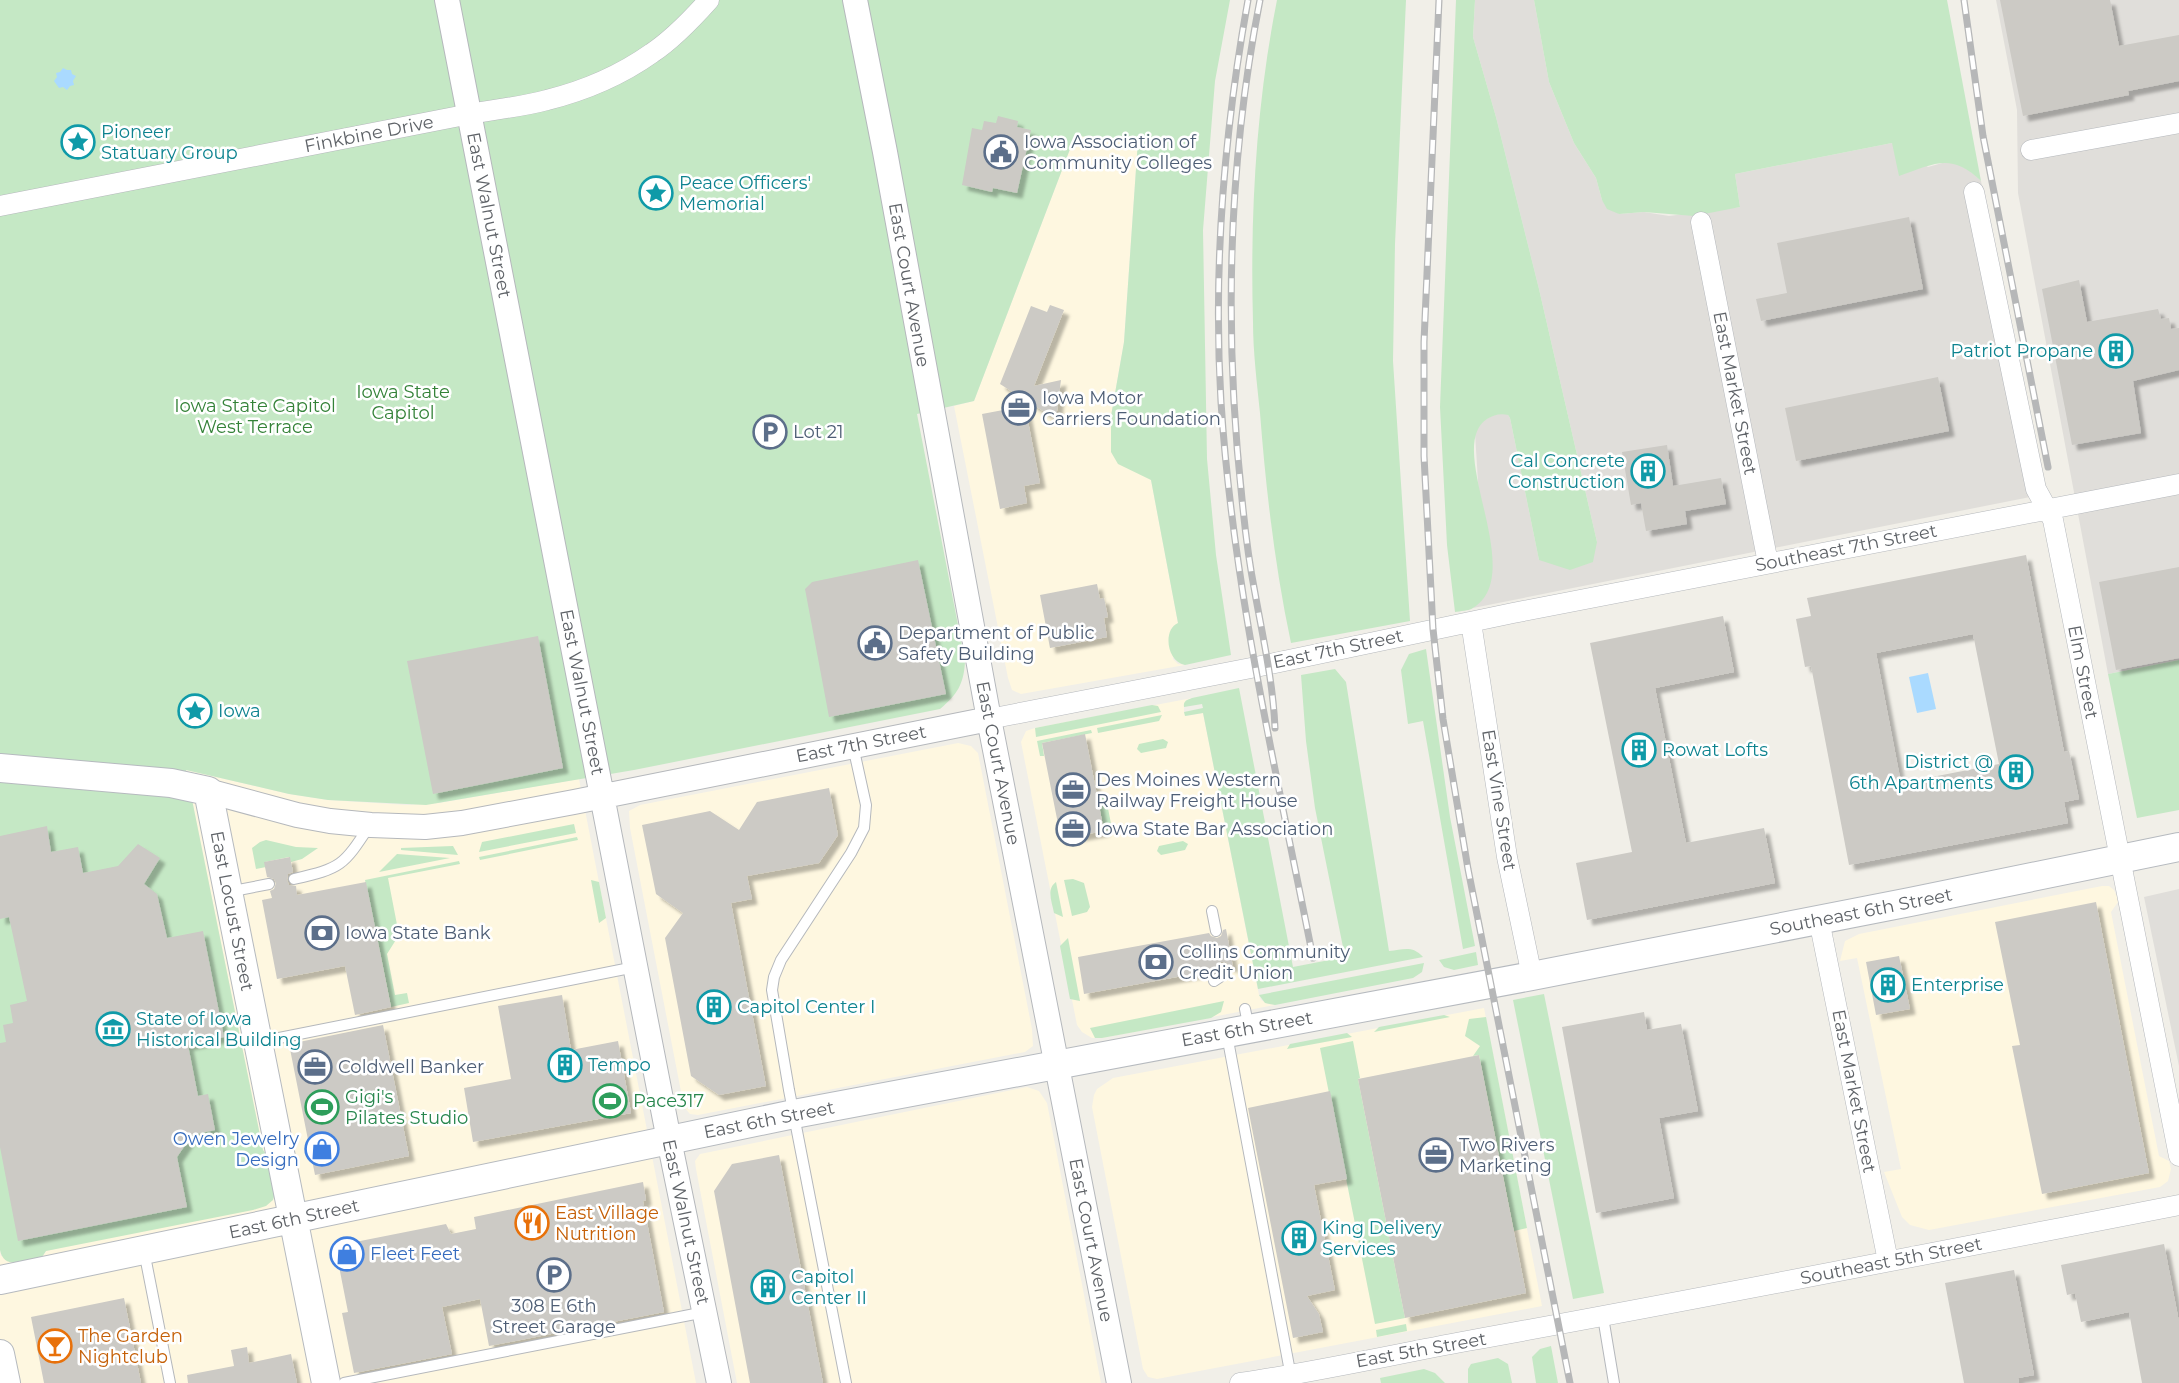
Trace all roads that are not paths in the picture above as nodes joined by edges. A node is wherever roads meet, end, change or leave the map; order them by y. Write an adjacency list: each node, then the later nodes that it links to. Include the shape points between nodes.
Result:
1 (710, 0): 4 (street, Finkbine Drive, via 652,53 619,73 546,100)
2 (855, 0): 15 (street, East Court Avenue)
3 (447, 1): 4 (street, East Walnut Street)
4 (470, 114): 8 (street, Finkbine Drive); 19 (street, East Walnut Street)
5 (2179, 123): 6 (street)
6 (2031, 150)
7 (1974, 192): 11 (street, Elm Street, via 2036,489)
8 (0, 206)
9 (1701, 222): 12 (street, East Market Street)
10 (2179, 484): 11 (street, Southeast 7th Street)
11 (2047, 510): 12 (street, Southeast 7th Street); 22 (street, Elm Street, via 2053,520)
12 (1768, 563): 13 (street, Southeast 7th Street)
13 (1514, 613): 14 (street, East 7th Street)
14 (1471, 622): 15 (street, East 7th Street); 31 (street, East Vine Street, via 1507,857)
15 (989, 719): 16 (street, East 7th Street); 35 (street, East Court Avenue)
16 (853, 746): 19 (street, East 7th Street); 36 (lane, via 866,805 864,828 781,960 773,982 772,999)
17 (0, 768): 18 (main road, via 171,783)
18 (208, 791): 20 (street, East 7th Street, via 297,815); 25 (main road, East Locust Street)
19 (603, 796): 20 (street, East 7th Street, via 462,823 425,827); 29 (street, East Walnut Street)
20 (370, 825): 23 (lane, via 340,865)
21 (2179, 847): 22 (main road, Southeast 6th Street)
22 (2120, 858): 27 (main road, Southeast 6th Street); 38 (street, Elm Street)
23 (294, 879)
24 (269, 884): 25 (lane)
25 (228, 892): 34 (main road, East Locust Street)
26 (1212, 911): 28 (lane)
27 (1819, 920): 31 (main road, Southeast 6th Street); 42 (street, East Market Street)
28 (1216, 931)
29 (636, 967): 34 (lane); 37 (street, East Walnut Street)
30 (1223, 969): 32 (lane)
31 (1537, 975): 33 (main road, East 6th Street)
32 (1214, 981)
33 (1240, 1024): 35 (main road, East 6th Street); 47 (lane)
34 (258, 1042): 40 (main road, East Locust Street)
35 (1057, 1064): 36 (main road, East 6th Street); 54 (street, East Court Avenue)
36 (794, 1114): 37 (main road, East 6th Street); 53 (lane)
37 (669, 1140): 40 (main road, East 6th Street); 44 (street, East Walnut Street)
38 (2179, 1156)
39 (2179, 1205): 42 (street, Southeast 5th Street)
40 (294, 1219): 41 (main road, East 6th Street); 50 (main road, East Locust Street)
41 (144, 1250): 43 (main road, East 6th Street); 49 (lane)
42 (1888, 1261): 45 (street, Southeast 5th Street)
43 (0, 1280)
44 (705, 1312): 51 (lane); 52 (street, East Walnut Street)
45 (1603, 1317): 47 (street, East 5th Street, via 1363,1360); 56 (lane)
46 (0, 1354): 48 (main road)
47 (1291, 1379): 55 (street, East 5th Street)
48 (6, 1383)
49 (170, 1383)
50 (326, 1383)
51 (344, 1383)
52 (719, 1383)
53 (846, 1383)
54 (1119, 1383)
55 (1240, 1383)
56 (1614, 1383)

